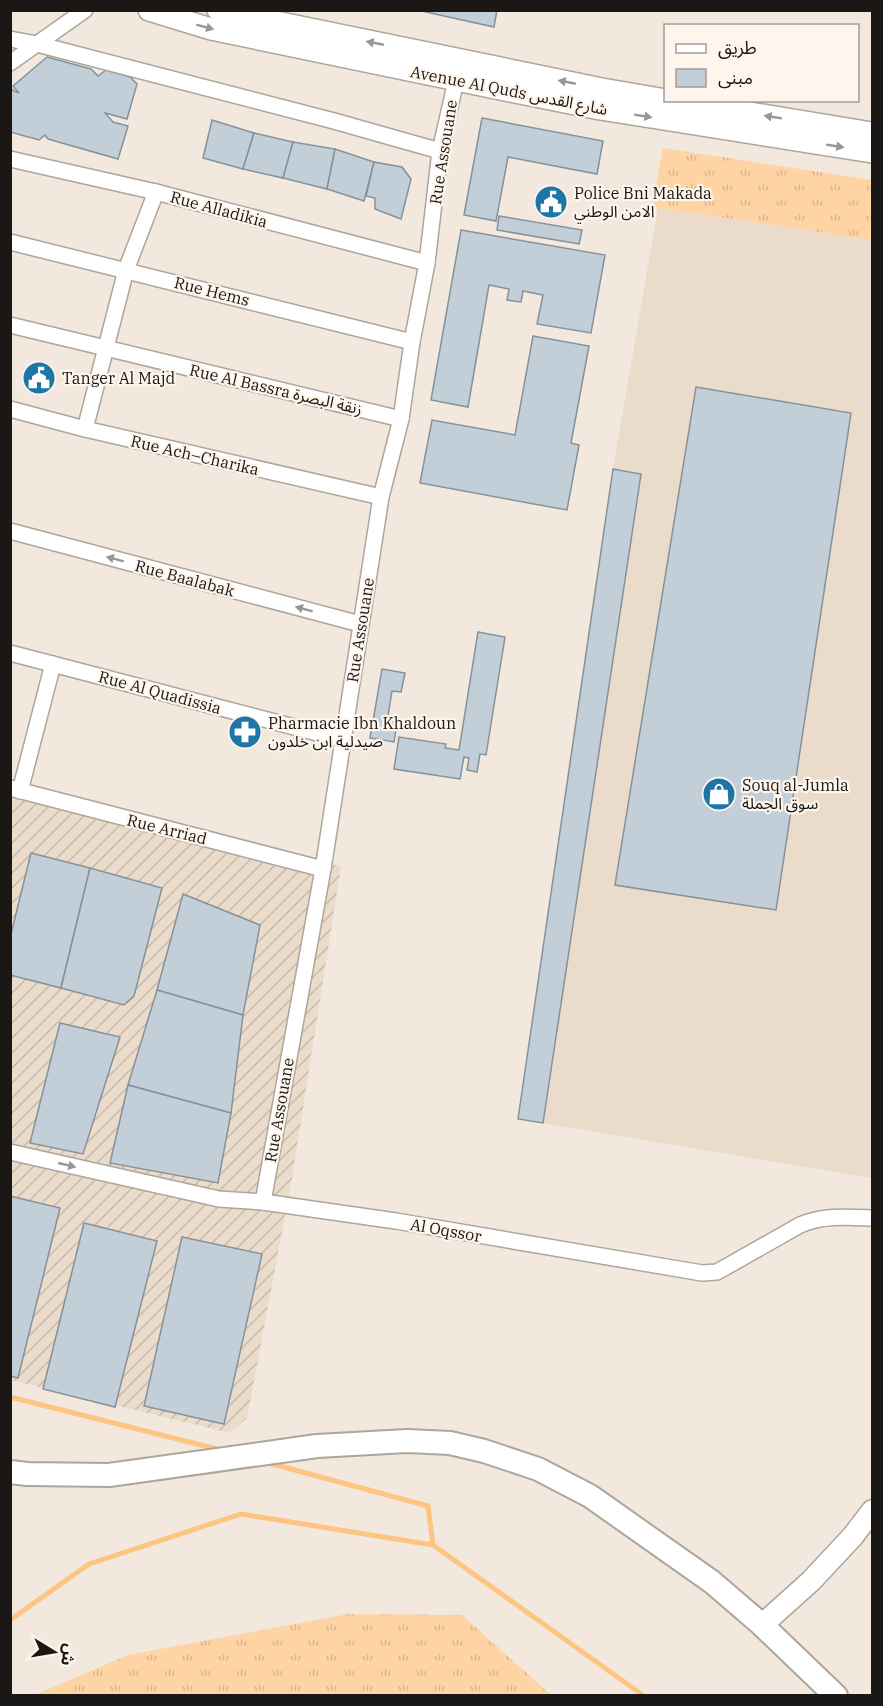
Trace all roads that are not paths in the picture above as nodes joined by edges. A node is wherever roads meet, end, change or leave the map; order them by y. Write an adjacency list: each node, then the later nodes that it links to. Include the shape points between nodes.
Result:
1 (85, 10): 6 (street)
2 (149, 10): 8 (main road, Avenue Al Quds شارع القدس, one-way to 8, via 211,29)
3 (218, 10): 4 (main road, Avenue Al Quds شارع القدس)
4 (268, 16): 8 (main road, Avenue Al Quds شارع القدس, one-way to 4)
5 (10, 39): 6 (street)
6 (37, 44): 7 (street); 12 (street)
7 (10, 63)
8 (458, 70): 9 (main road, Avenue Al Quds شارع القدس, one-way to 8); 12 (street, Rue Assouane); 13 (main road, Avenue Al Quds شارع القدس, one-way to 13, via 600,109)
9 (664, 100)
10 (683, 102): 11 (main road, one-way to 10)
11 (873, 133)
12 (440, 151): 17 (street, Rue Assouane)
13 (873, 152)
14 (10, 159): 15 (street, Rue Alladikia)
15 (156, 192): 17 (street, Rue Alladikia); 18 (street)
16 (10, 242): 18 (street, Rue Hems)
17 (427, 263): 20 (street, Rue Assouane)
18 (126, 270): 20 (street, Rue Hems); 21 (street)
19 (10, 325): 21 (street, Rue Al Bassra زنقة البصرة)
20 (412, 342): 23 (street, Rue Assouane)
21 (105, 348): 23 (street, Rue Al Bassra زنقة البصرة); 24 (street)
22 (10, 409): 24 (street, Rue Ach–Charika)
23 (401, 419): 25 (street, Rue Assouane)
24 (85, 429): 25 (street, Rue Ach–Charika)
25 (381, 497): 27 (street, Rue Assouane)
26 (10, 531): 27 (street, Rue Baalabak, one-way to 26)
27 (360, 624): 30 (street, Rue Assouane)
28 (10, 653): 29 (street, Rue Al Quadissia)
29 (54, 664): 30 (street, Rue Al Quadissia); 31 (street)
30 (344, 740): 32 (street, Rue Assouane)
31 (15, 790): 32 (street, Rue Arriad)
32 (323, 869): 34 (street, Rue Assouane)
33 (10, 1152): 34 (street, Al Oqssor, one-way to 34, via 219,1199)
34 (263, 1202): 35 (street, Al Oqssor, via 709,1274 811,1221 840,1216)
35 (873, 1218)
36 (10, 1472): 38 (main road, via 109,1475 317,1446 450,1443 538,1469 590,1496 712,1582)
37 (873, 1511): 38 (main road, via 811,1581)
38 (762, 1625): 39 (main road)
39 (836, 1695)

